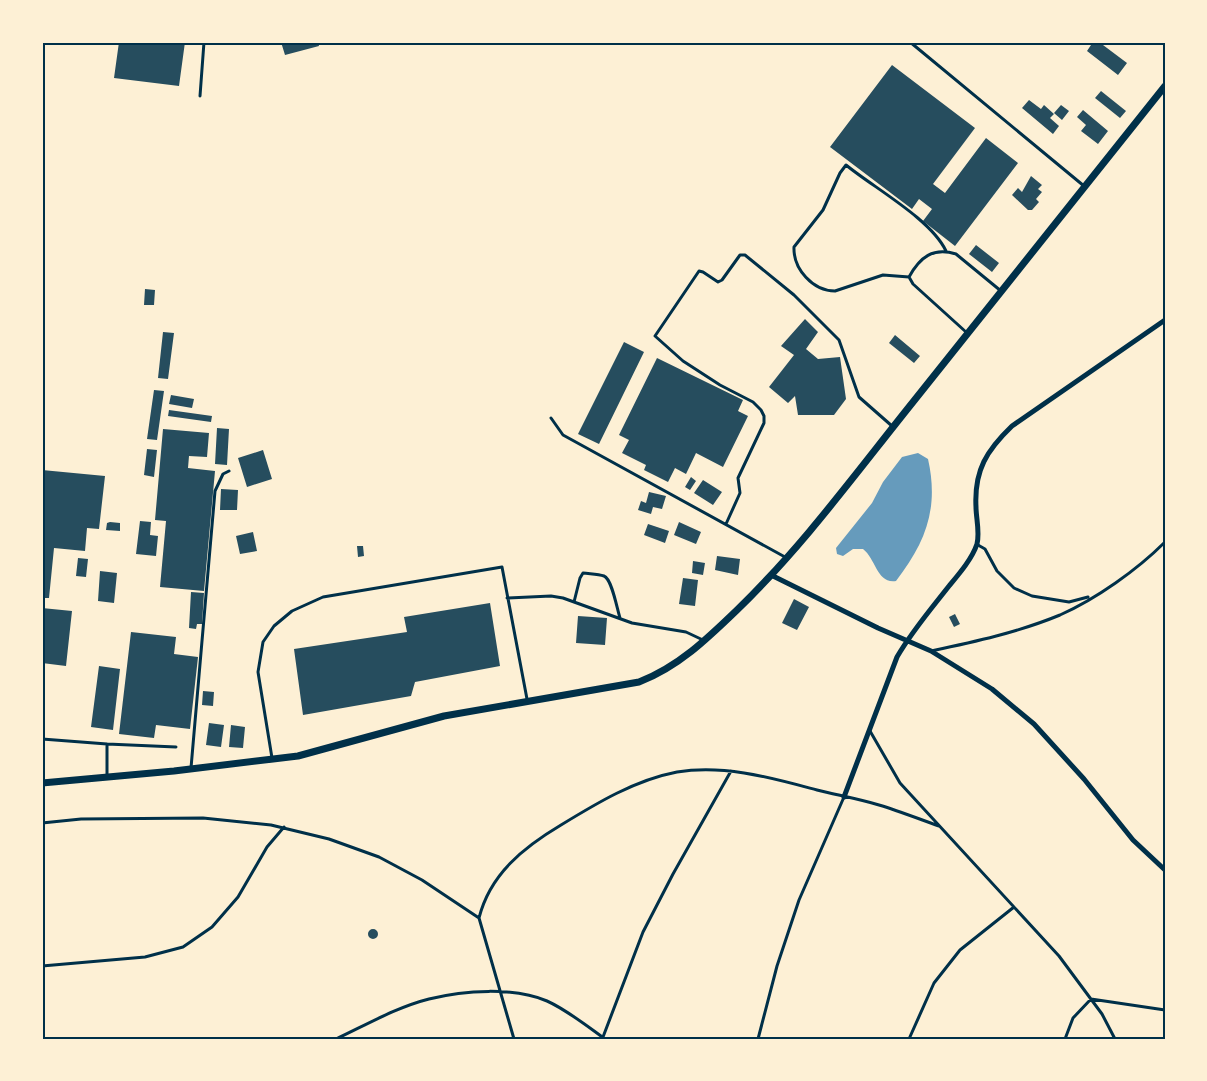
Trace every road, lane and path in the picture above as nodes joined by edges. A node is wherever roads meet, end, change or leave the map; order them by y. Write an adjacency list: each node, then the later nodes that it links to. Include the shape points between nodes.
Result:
1 (204, 42): 4 (lane)
2 (910, 42): 5 (lane)
3 (1165, 86): 5 (street)
4 (200, 96)
5 (1085, 186): 8 (street)
6 (946, 251): 7 (lane, via 922,257); 7 (lane, via 940,239 846,165 823,210 794,247 795,263 817,286 830,291 883,275); 8 (lane, via 956,254)
7 (909, 277): 10 (lane)
8 (1001, 291): 10 (street)
9 (1165, 320): 16 (street, via 1012,426 996,442 986,456 976,491)
10 (968, 333): 12 (street)
11 (551, 418): 14 (lane, via 562,435)
12 (893, 427): 14 (lane, via 860,397 839,340 794,295 745,255 740,255 718,282 699,272 655,336 683,361 753,402 764,416 738,478 740,493); 17 (street)
13 (229, 471): 32 (lane, via 223,474 215,491)
14 (726, 524): 17 (lane)
15 (1165, 542): 19 (lane, via 1148,559)
16 (977, 544): 19 (lane, via 1014,588 1032,596 1069,602); 24 (street, via 962,571)
17 (788, 558): 18 (street)
18 (771, 576): 23 (street); 24 (street)
19 (1093, 596): 25 (lane, via 1059,615 987,639)
20 (507, 598): 21 (lane, via 551,596); 26 (lane); 31 (lane, via 502,567 323,597 292,611 268,634 259,659)
21 (574, 602): 22 (lane); 22 (lane, via 583,573 605,576)
22 (620, 619): 23 (lane, via 686,632)
23 (705, 641): 26 (street, via 682,659 639,682)
24 (907, 641): 25 (street); 27 (street, via 897,657)
25 (931, 651): 40 (street, via 992,689 1034,724 1133,840)
26 (527, 701): 31 (street, via 444,716 298,756)
27 (870, 731): 36 (street); 38 (lane, via 900,783)
28 (42, 739): 29 (lane)
29 (108, 744): 30 (lane); 34 (lane)
30 (176, 747)
31 (273, 759): 32 (street)
32 (191, 769): 34 (street)
33 (731, 771): 36 (lane); 42 (lane, via 676,772 592,806 516,856 494,882); 47 (lane, via 643,932)
34 (107, 777): 35 (street)
35 (42, 783)
36 (844, 797): 38 (lane); 50 (lane, via 799,900)
37 (42, 823): 39 (lane, via 203,818)
38 (939, 826): 41 (lane)
39 (284, 828): 42 (lane, via 329,839 379,858 422,880); 43 (lane, via 267,847 238,897 212,927 183,947 145,957)
40 (1165, 870)
41 (1014, 907): 45 (lane, via 1059,956); 51 (lane, via 960,950 934,983)
42 (479, 918): 44 (lane)
43 (42, 966)
44 (502, 992): 47 (lane, via 520,992 548,1002); 48 (lane, via 429,999); 49 (lane)
45 (1091, 999): 46 (lane); 52 (lane, via 1073,1018); 53 (lane)
46 (1165, 1010)
47 (604, 1038)
48 (336, 1039)
49 (514, 1039)
50 (758, 1039)
51 (909, 1039)
52 (1065, 1039)
53 (1115, 1039)

